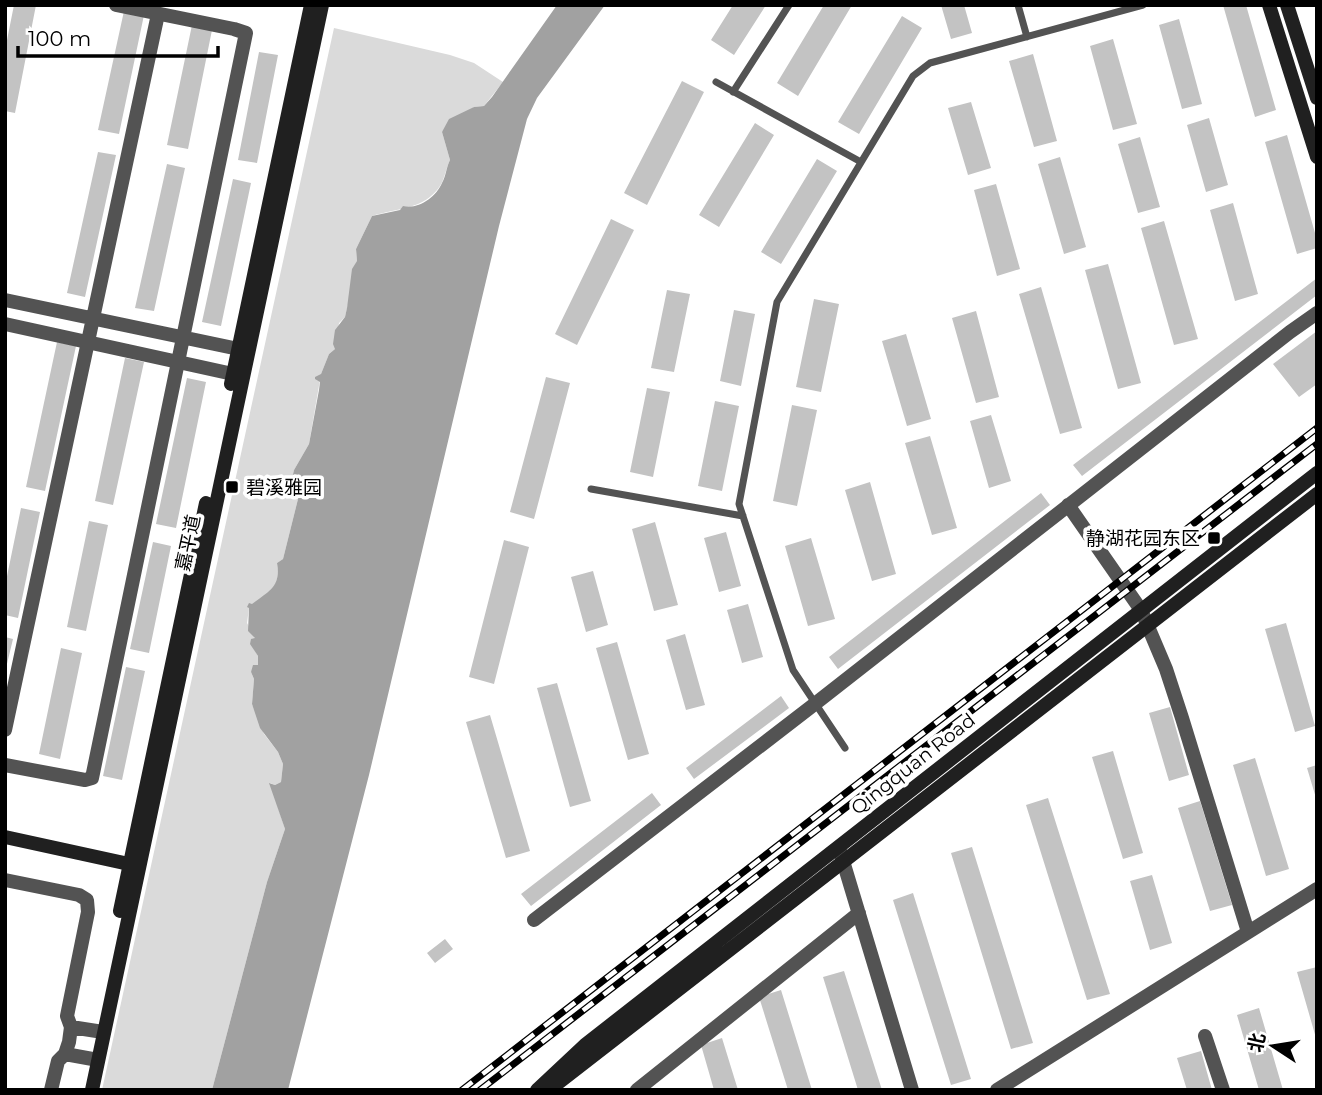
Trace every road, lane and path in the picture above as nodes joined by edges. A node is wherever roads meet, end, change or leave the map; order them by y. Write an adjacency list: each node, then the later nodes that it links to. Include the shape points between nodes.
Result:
1 (116, 5): 8 (street)
2 (789, 5): 11 (lane)
3 (1018, 5): 9 (lane)
4 (1143, 5): 9 (lane)
5 (1269, 5): 13 (street)
6 (1287, 5): 12 (street)
7 (314, 6): 21 (street, 嘉平道)
8 (158, 14): 17 (street); 19 (street, via 246,33)
9 (1027, 37): 14 (lane, via 930,63 913,76)
10 (716, 82): 11 (lane)
11 (733, 92): 14 (lane)
12 (1317, 98)
13 (1317, 157)
14 (861, 162): 28 (lane, via 777,302 738,504)
15 (5, 300): 17 (street)
16 (1317, 313): 27 (street)
17 (93, 319): 19 (street); 20 (street)
18 (5, 324): 20 (street)
19 (184, 338): 21 (street); 22 (street)
20 (88, 342): 22 (street); 32 (street)
21 (243, 351): 23 (street, 嘉平道)
22 (179, 362): 23 (street); 34 (street, via 92,778)
23 (238, 375): 38 (street, 嘉平道)
24 (1317, 473): 29 (street, Qingquan Road)
25 (591, 489): 28 (lane)
26 (1317, 494): 30 (street, Qingquan Road)
27 (1068, 505): 29 (street); 31 (street)
28 (743, 516): 31 (lane, via 793,670)
29 (1141, 610): 30 (street); 36 (street, Qingquan Road)
30 (1148, 625): 37 (street, Qingquan Road); 43 (street)
31 (816, 703): 33 (lane); 42 (street)
32 (5, 730)
33 (845, 748)
34 (5, 765)
35 (5, 837): 38 (street)
36 (839, 847): 37 (street); 49 (street, Qingquan Road, via 596,1036)
37 (843, 862): 41 (street); 49 (street, Qingquan Road)
38 (135, 865): 45 (street, 嘉平道)
39 (5, 880): 44 (street, via 87,900 67,1016)
40 (1317, 889): 43 (street)
41 (859, 913): 53 (street); 54 (street)
42 (534, 920)
43 (1248, 932): 55 (street)
44 (71, 1027): 45 (street); 47 (street)
45 (99, 1031): 48 (street, 嘉平道)
46 (1205, 1036): 56 (street)
47 (65, 1054): 48 (street); 50 (street, via 58,1061)
48 (93, 1059): 51 (street, 嘉平道); 52 (street, 嘉平道)
49 (544, 1088)
50 (51, 1090)
51 (83, 1090)
52 (92, 1090)
53 (637, 1090)
54 (912, 1090)
55 (997, 1090)
56 (1223, 1090)

